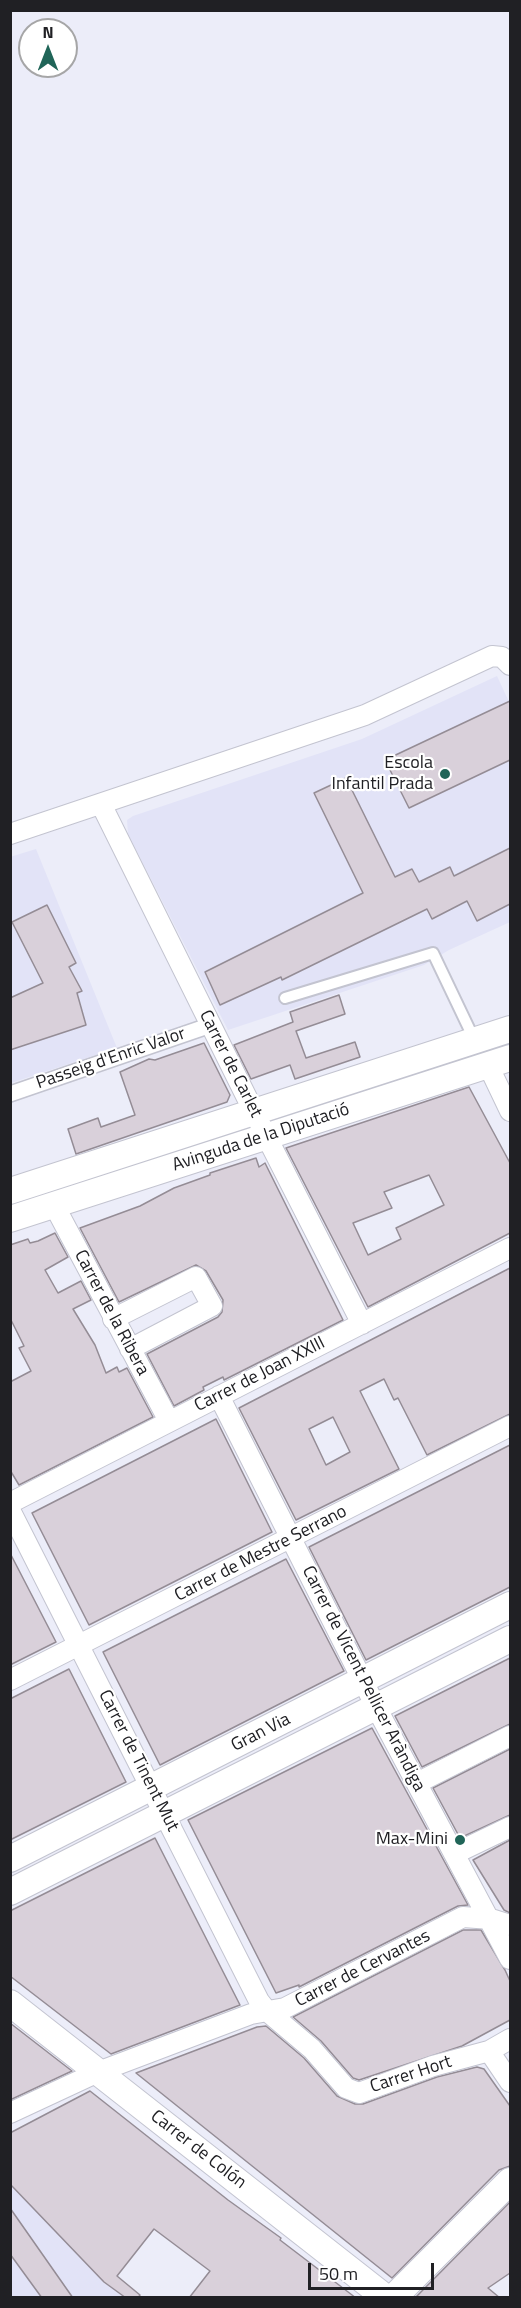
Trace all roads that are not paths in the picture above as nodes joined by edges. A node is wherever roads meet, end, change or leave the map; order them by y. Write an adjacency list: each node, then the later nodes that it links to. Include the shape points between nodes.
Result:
1 (506, 661): 2 (street, via 492,656 365,715)
2 (101, 804): 3 (street); 5 (street, Carrer de Carlet)
3 (10, 834)
4 (285, 998): 7 (lane, via 432,953)
5 (210, 1025): 9 (street, Passeig d'Enric Valor); 11 (street, Carrer de Carlet)
6 (510, 1029): 7 (street, Avinguda de la Diputació)
7 (475, 1041): 11 (street, Avinguda de la Diputació)
8 (499, 1061): 10 (street); 12 (street, Avinguda de la Diputació)
9 (10, 1094)
10 (510, 1111)
11 (254, 1112): 12 (street, Carrer de Carlet); 13 (street, Avinguda de la Diputació)
12 (266, 1136): 14 (street, Avinguda de la Diputació); 18 (street, Carrer de Carlet)
13 (10, 1191)
14 (54, 1205): 15 (street, Avinguda de la Diputació); 17 (street, Carrer de la Ribera)
15 (10, 1219)
16 (510, 1248): 18 (street, Carrer de Joan XXIII)
17 (113, 1319): 19 (street, Carrer de la Ribera); 19 (street, via 196,1277 212,1306)
18 (362, 1324): 20 (street, Carrer de Joan XXIII)
19 (130, 1349): 21 (street, Carrer de la Ribera)
20 (219, 1396): 21 (street, Carrer de Joan XXIII); 25 (street, Carrer de Vicent Pellicer Aràndiga)
21 (169, 1421): 23 (street, Carrer de Joan XXIII)
22 (510, 1426): 25 (street, Carrer de Mestre Serrano)
23 (10, 1503)
24 (10, 1510): 28 (street, Carrer de Tinent Mut)
25 (291, 1539): 28 (street, Carrer de Mestre Serrano); 30 (street, Carrer de Vicent Pellicer Aràndiga)
26 (510, 1605): 30 (street, Gran Via)
27 (510, 1638): 31 (street, Gran Via)
28 (79, 1646): 29 (street, Carrer de Mestre Serrano); 34 (street, Carrer de Tinent Mut)
29 (10, 1680)
30 (363, 1681): 31 (street, Carrer de Vicent Pellicer Aràndiga); 34 (street, Gran Via)
31 (376, 1707): 33 (street, Carrer de Vicent Pellicer Aràndiga); 35 (street, Gran Via)
32 (510, 1736): 33 (street)
33 (417, 1783): 37 (street, Carrer de Vicent Pellicer Aràndiga)
34 (153, 1788): 35 (street, Carrer de Tinent Mut); 38 (street, Gran Via)
35 (165, 1813): 39 (street, Gran Via); 44 (street, Carrer de Tinent Mut)
36 (510, 1827): 37 (street)
37 (456, 1853): 40 (street, Carrer de Vicent Pellicer Aràndiga)
38 (10, 1859)
39 (10, 1892)
40 (491, 1919): 41 (street, Carrer de Cervantes); 42 (street, Carrer de Vicent Pellicer Aràndiga); 44 (street, Carrer de Cervantes, via 463,1917 285,2008)
41 (510, 1925)
42 (510, 1959)
43 (10, 2003): 47 (street, Carrer de Colón)
44 (267, 2011): 46 (street, Carrer Hort, via 312,2049 346,2088 359,2093); 47 (street, Carrer de Cervantes)
45 (510, 2039): 46 (street, Carrer Hort)
46 (489, 2051): 48 (street)
47 (98, 2072): 49 (street, Carrer de Cervantes); 51 (street, Carrer de Colón)
48 (510, 2082)
49 (10, 2113)
50 (510, 2181): 52 (street)
51 (386, 2298)
52 (393, 2298)

